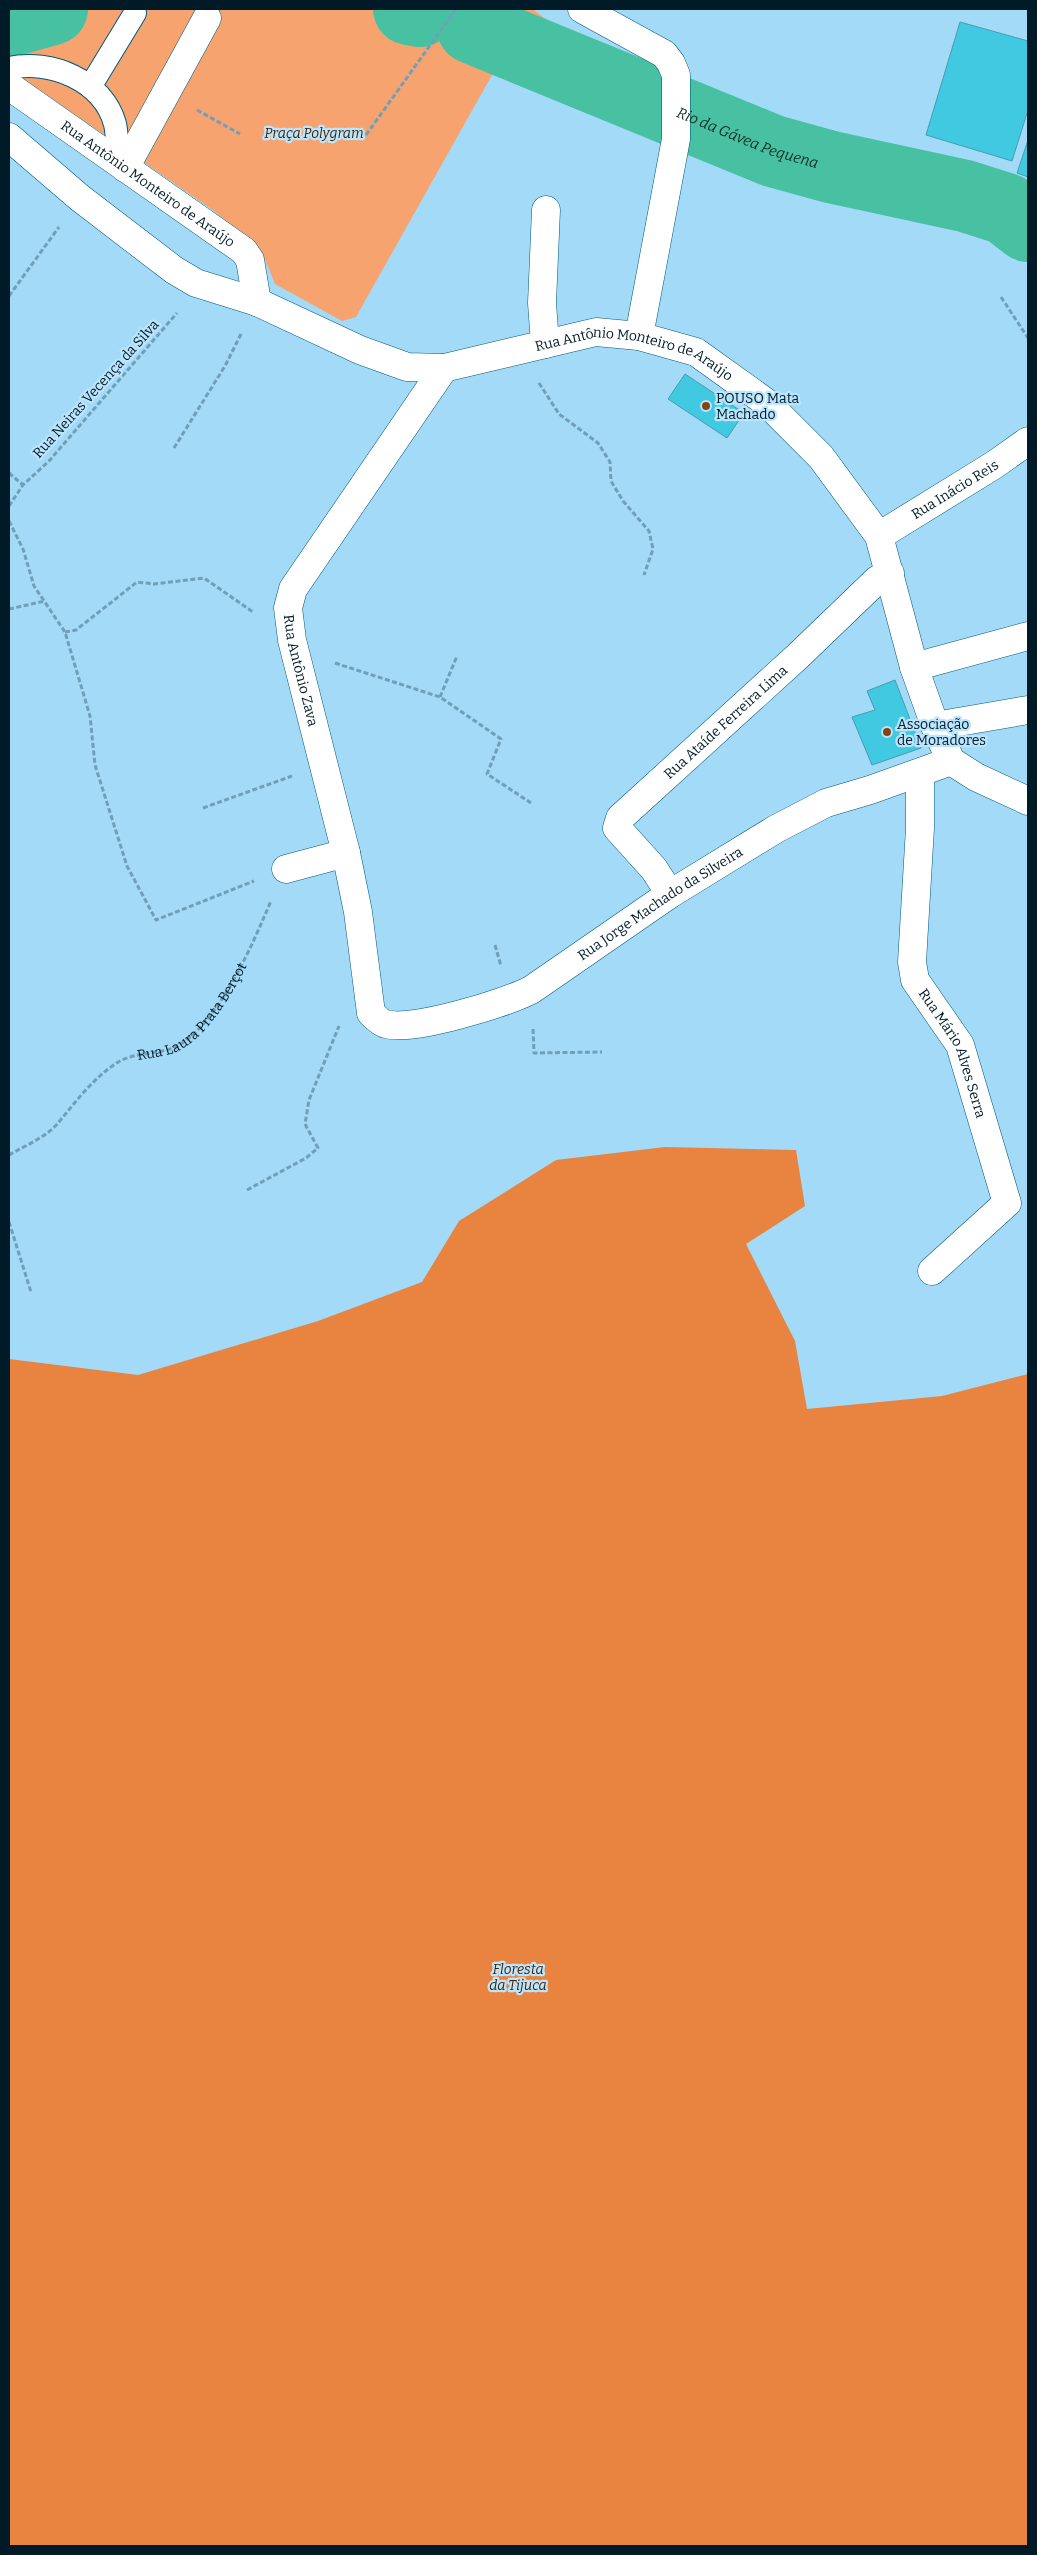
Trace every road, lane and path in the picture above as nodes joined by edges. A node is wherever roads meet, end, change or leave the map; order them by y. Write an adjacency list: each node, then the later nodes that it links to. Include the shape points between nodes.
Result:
1 (456, 9): 10 (path)
2 (582, 9): 19 (street, via 664,54 671,62 677,88 676,139)
3 (135, 14): 7 (lane)
4 (207, 18): 8 (street)
5 (9, 68): 7 (lane, via 40,65 59,69)
6 (9, 86): 12 (street, Rua Antônio Monteiro de Araújo)
7 (90, 87): 12 (lane, via 110,110)
8 (165, 94): 9 (path); 12 (street)
9 (240, 134)
10 (366, 135)
11 (9, 137): 13 (street, Rua Antônio Monteiro de Araújo)
12 (121, 165): 18 (street, Rua Antônio Monteiro de Araújo, via 244,251 250,260)
13 (80, 198): 15 (street, Rua Antônio Monteiro de Araújo, via 174,270); 16 (path)
14 (546, 210): 21 (street, via 542,303)
15 (196, 283): 18 (street, Rua Antônio Monteiro de Araújo); 27 (path, Rua Neiras Vecença da Silva, via 171,321 49,461)
16 (9, 296)
17 (1001, 296): 20 (path)
18 (257, 302): 23 (street, Rua Antônio Monteiro de Araújo, via 360,350 407,367); 25 (path, via 225,366)
19 (639, 336): 21 (street, Rua Antônio Monteiro de Araújo, via 596,332); 30 (street, Rua Antônio Monteiro de Araújo, via 696,352 767,404 821,457)
20 (1028, 338)
21 (545, 344): 22 (street, Rua Antônio Monteiro de Araújo)
22 (516, 352): 23 (street, Rua Antônio Monteiro de Araújo); 31 (path, via 559,414 598,443 610,462 611,482 649,530 653,549)
23 (444, 368): 37 (street, Rua Antônio Zava, via 293,589 288,608)
24 (1028, 441): 30 (street, Rua Inácio Reis)
25 (174, 448)
26 (9, 473): 27 (path)
27 (23, 486): 28 (path, Rua Neiras Vecença da Silva)
28 (9, 506)
29 (9, 521): 33 (path, via 23,549 34,586)
30 (879, 536): 32 (street, Rua Antônio Monteiro de Araújo)
31 (644, 575)
32 (884, 577): 39 (street, Rua Antônio Monteiro de Araújo); 51 (street, Rua Ataíde Ferreira Lima, via 620,818 617,828 654,869)
33 (45, 601): 34 (path); 35 (path)
34 (9, 608)
35 (65, 632): 37 (path, via 76,630 136,582 154,584 204,578); 50 (path, via 90,716 95,765 127,866 156,920)
36 (1028, 636): 39 (street)
37 (295, 651): 40 (path); 44 (street, Rua Antônio Zava)
38 (457, 656): 40 (path)
39 (914, 667): 42 (street, Rua Antônio Monteiro de Araújo)
40 (440, 697): 47 (path, via 501,739 487,774)
41 (1028, 710): 42 (street)
42 (935, 726): 43 (street, Rua Antônio Monteiro de Araújo)
43 (951, 761): 45 (street, Rua Jorge Machado da Silveira); 46 (street)
44 (322, 763): 48 (path); 49 (street, Rua Antônio Zava)
45 (920, 773): 51 (street, Rua Jorge Machado da Silveira, via 826,803 776,829); 58 (street, Rua Mário Alves Serra, via 919,872 912,962 915,980 960,1045)
46 (1028, 802)
47 (531, 803)
48 (203, 808)
49 (346, 853): 50 (street); 52 (street, Rua Antônio Zava, via 358,912)
50 (286, 869): 56 (path, Rua Laura Prata Berçot, via 234,976 214,1011 196,1032 173,1048 136,1055 116,1063 46,1134)
51 (670, 894): 53 (street, Rua Jorge Machado da Silveira)
52 (366, 980): 54 (street, Rua Antônio Zava); 57 (path, via 336,1030 309,1100 305,1124 318,1148)
53 (531, 990): 54 (street, Rua Jorge Machado da Silveira, via 511,1000 417,1024 385,1024); 55 (path, via 534,1053)
54 (371, 1013)
55 (602, 1052)
56 (9, 1155)
57 (247, 1190)
58 (1018, 1197): 60 (street, Rua Mário Alves Serra)
59 (9, 1222): 61 (path)
60 (932, 1272)
61 (31, 1292)

